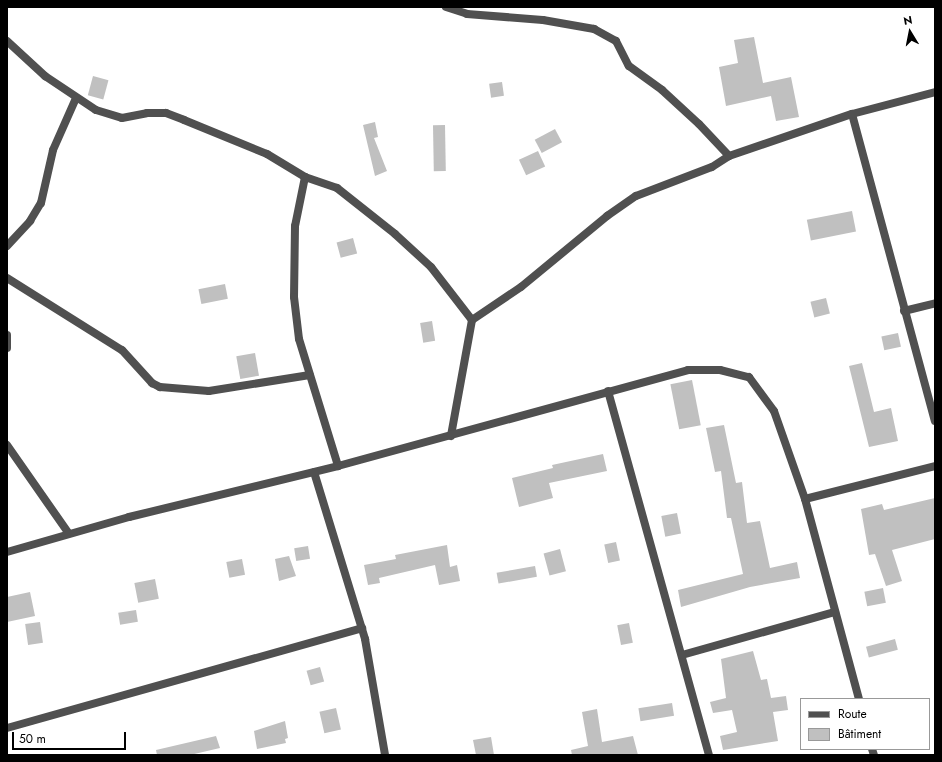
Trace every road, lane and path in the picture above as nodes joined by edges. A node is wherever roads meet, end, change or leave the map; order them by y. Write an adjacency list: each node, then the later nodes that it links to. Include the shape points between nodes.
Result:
1 (446, 7): 6 (street, via 467,14 543,20 594,29 616,41 629,66 684,110)
2 (7, 40): 4 (street, via 45,76)
3 (935, 92): 5 (street)
4 (76, 98): 7 (street, via 96,110 122,118 147,113 166,113 266,154); 8 (street, via 54,150 41,203)
5 (852, 114): 6 (street); 11 (street)
6 (729, 156): 12 (street, via 712,167 636,196 607,216 521,287)
7 (305, 177): 12 (street, via 337,188 395,234 431,267); 15 (street, via 295,226 292,272 299,339)
8 (7, 246)
9 (7, 278): 15 (street, via 122,350 152,383 164,388 209,391)
10 (935, 303): 11 (street)
11 (904, 311): 17 (street)
12 (472, 320): 18 (street)
13 (7, 335): 14 (street)
14 (7, 348)
15 (310, 375): 20 (street)
16 (608, 391): 18 (street); 23 (street, via 688,370 720,370 749,377 774,411); 28 (street)
17 (935, 421)
18 (451, 436): 20 (street)
19 (7, 445): 24 (street)
20 (338, 466): 22 (street)
21 (935, 466): 23 (street)
22 (314, 472): 24 (street); 27 (street)
23 (805, 499): 26 (street)
24 (69, 534): 25 (street)
25 (7, 552)
26 (835, 612): 28 (street); 29 (street)
27 (362, 628): 30 (street); 31 (street)
28 (682, 654): 32 (street)
29 (859, 698)
30 (7, 728)
31 (385, 755)
32 (710, 755)

